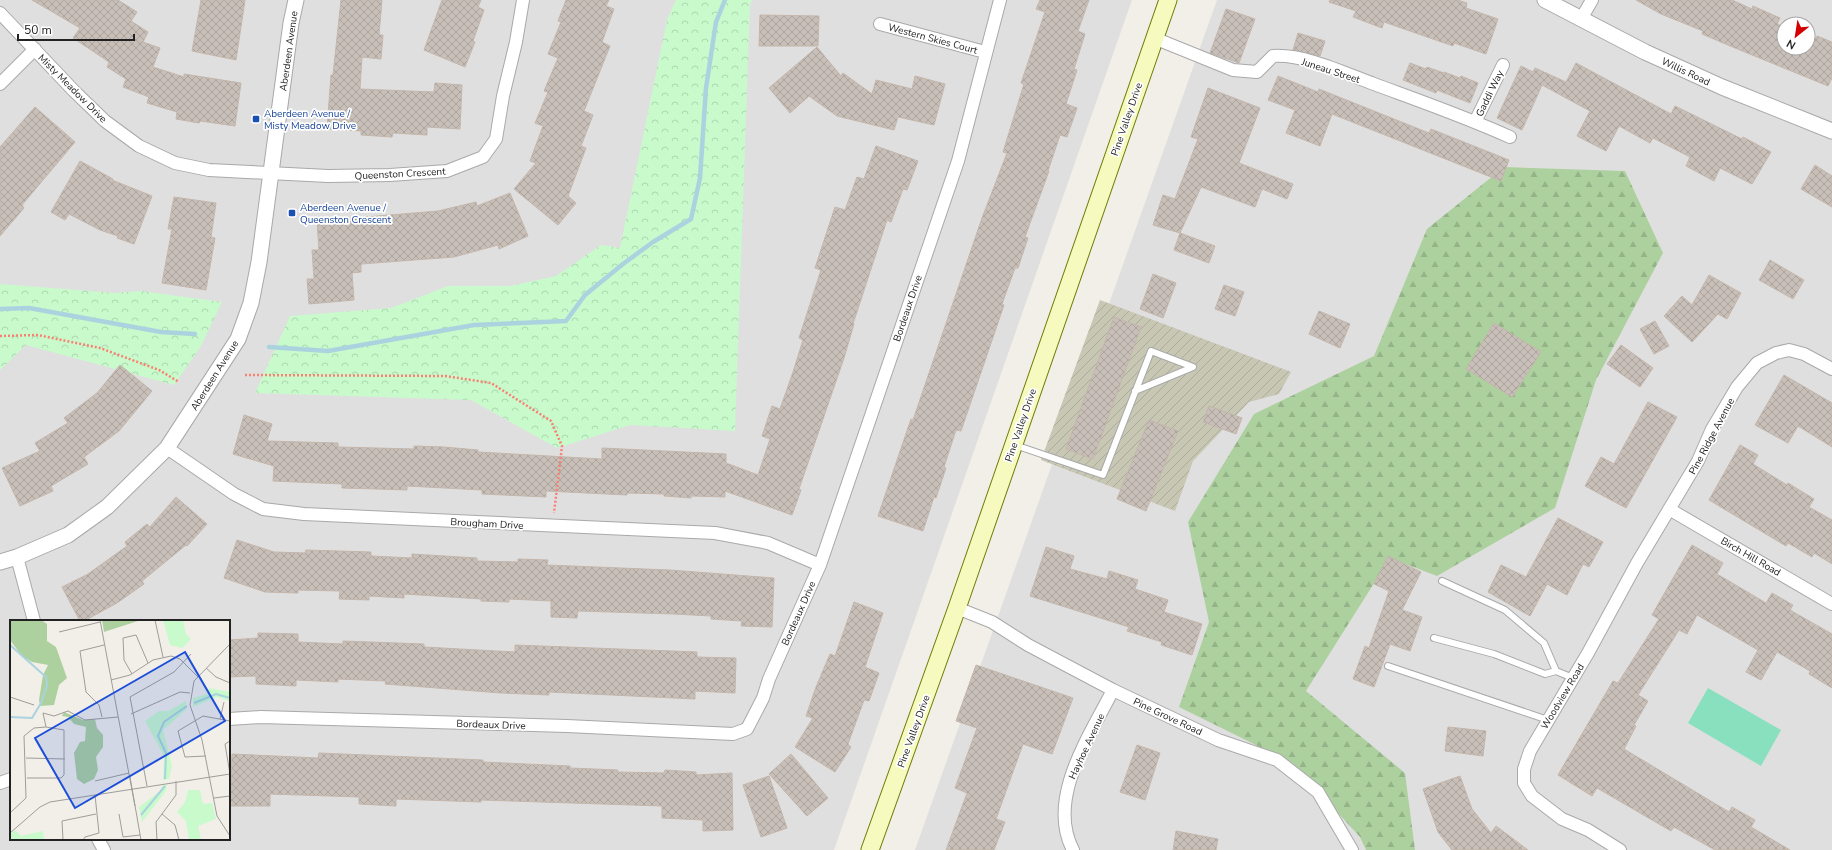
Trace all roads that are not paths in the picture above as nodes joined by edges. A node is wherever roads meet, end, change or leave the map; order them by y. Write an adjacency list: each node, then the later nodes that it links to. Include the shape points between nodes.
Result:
1 (296, 0): 18 (street, Aberdeen Avenue)
2 (523, 0): 18 (street, Queenston Crescent, via 496,139 482,157 447,171 328,176)
3 (1000, 0): 12 (street, Bordeaux Drive)
4 (1168, 0): 10 (main road, Pine Valley Drive)
5 (1545, 0): 8 (street, Willis Road)
6 (1592, 0): 8 (street)
7 (0, 12): 11 (street, Misty Meadow Drive)
8 (1581, 19): 16 (street, Willis Road, via 1722,87)
9 (880, 24): 12 (street, Western Skies Court)
10 (1154, 38): 15 (street, Juneau Street, via 1233,70 1257,72 1273,56 1284,55 1327,67); 21 (main road, Pine Valley Drive)
11 (35, 49): 14 (street); 18 (street, Misty Meadow Drive, via 105,121 139,146 175,163 209,170)
12 (985, 52): 26 (street, Bordeaux Drive, via 958,161)
13 (1503, 65): 15 (street, Gaddi Way)
14 (0, 84)
15 (1475, 122): 17 (street, Juneau Street)
16 (1832, 131)
17 (1510, 138)
18 (271, 173): 22 (street, Aberdeen Avenue, via 255,283 238,339)
19 (1832, 369): 23 (street, Pine Ridge Avenue, via 1804,354 1789,350 1776,353 1757,363 1737,387)
20 (1135, 391): 20 (lane, via 1151,351 1193,367 1178,373); 21 (lane, via 1103,475)
21 (1014, 445): 29 (main road, Pine Valley Drive)
22 (166, 448): 24 (street, Aberdeen Avenue, via 107,507 68,536); 26 (street, Brougham Drive, via 234,494 263,509 304,514 715,533 768,543)
23 (1670, 509): 28 (street, Birch Hill Road); 34 (street, Woodview Road)
24 (17, 557): 25 (street, Aberdeen Avenue); 30 (street)
25 (0, 562)
26 (820, 564): 36 (street, Bordeaux Drive, via 754,717 747,729 733,734 261,716)
27 (1442, 581): 33 (lane, via 1505,610 1544,643)
28 (1832, 604)
29 (957, 608): 35 (street, Pine Grove Road, via 992,622 1028,645); 42 (main road, Pine Valley Drive)
30 (34, 620)
31 (1434, 638): 33 (lane, via 1494,654 1545,674)
32 (1388, 666): 37 (lane)
33 (1556, 671): 34 (lane)
34 (1573, 678): 37 (street, Woodview Road)
35 (1113, 690): 43 (street, Hayhoe Avenue, via 1074,768 1066,790 1065,819 1069,844); 44 (street, Pine Grove Road, via 1218,740 1277,760 1318,792)
36 (230, 719)
37 (1548, 720): 45 (street, Woodview Road, via 1530,751 1524,769 1524,783 1532,796 1562,819 1588,830)
38 (10, 779): 39 (street)
39 (0, 783)
40 (99, 840): 41 (street)
41 (104, 850)
42 (870, 850)
43 (1073, 850)
44 (1352, 850)
45 (1620, 850)

